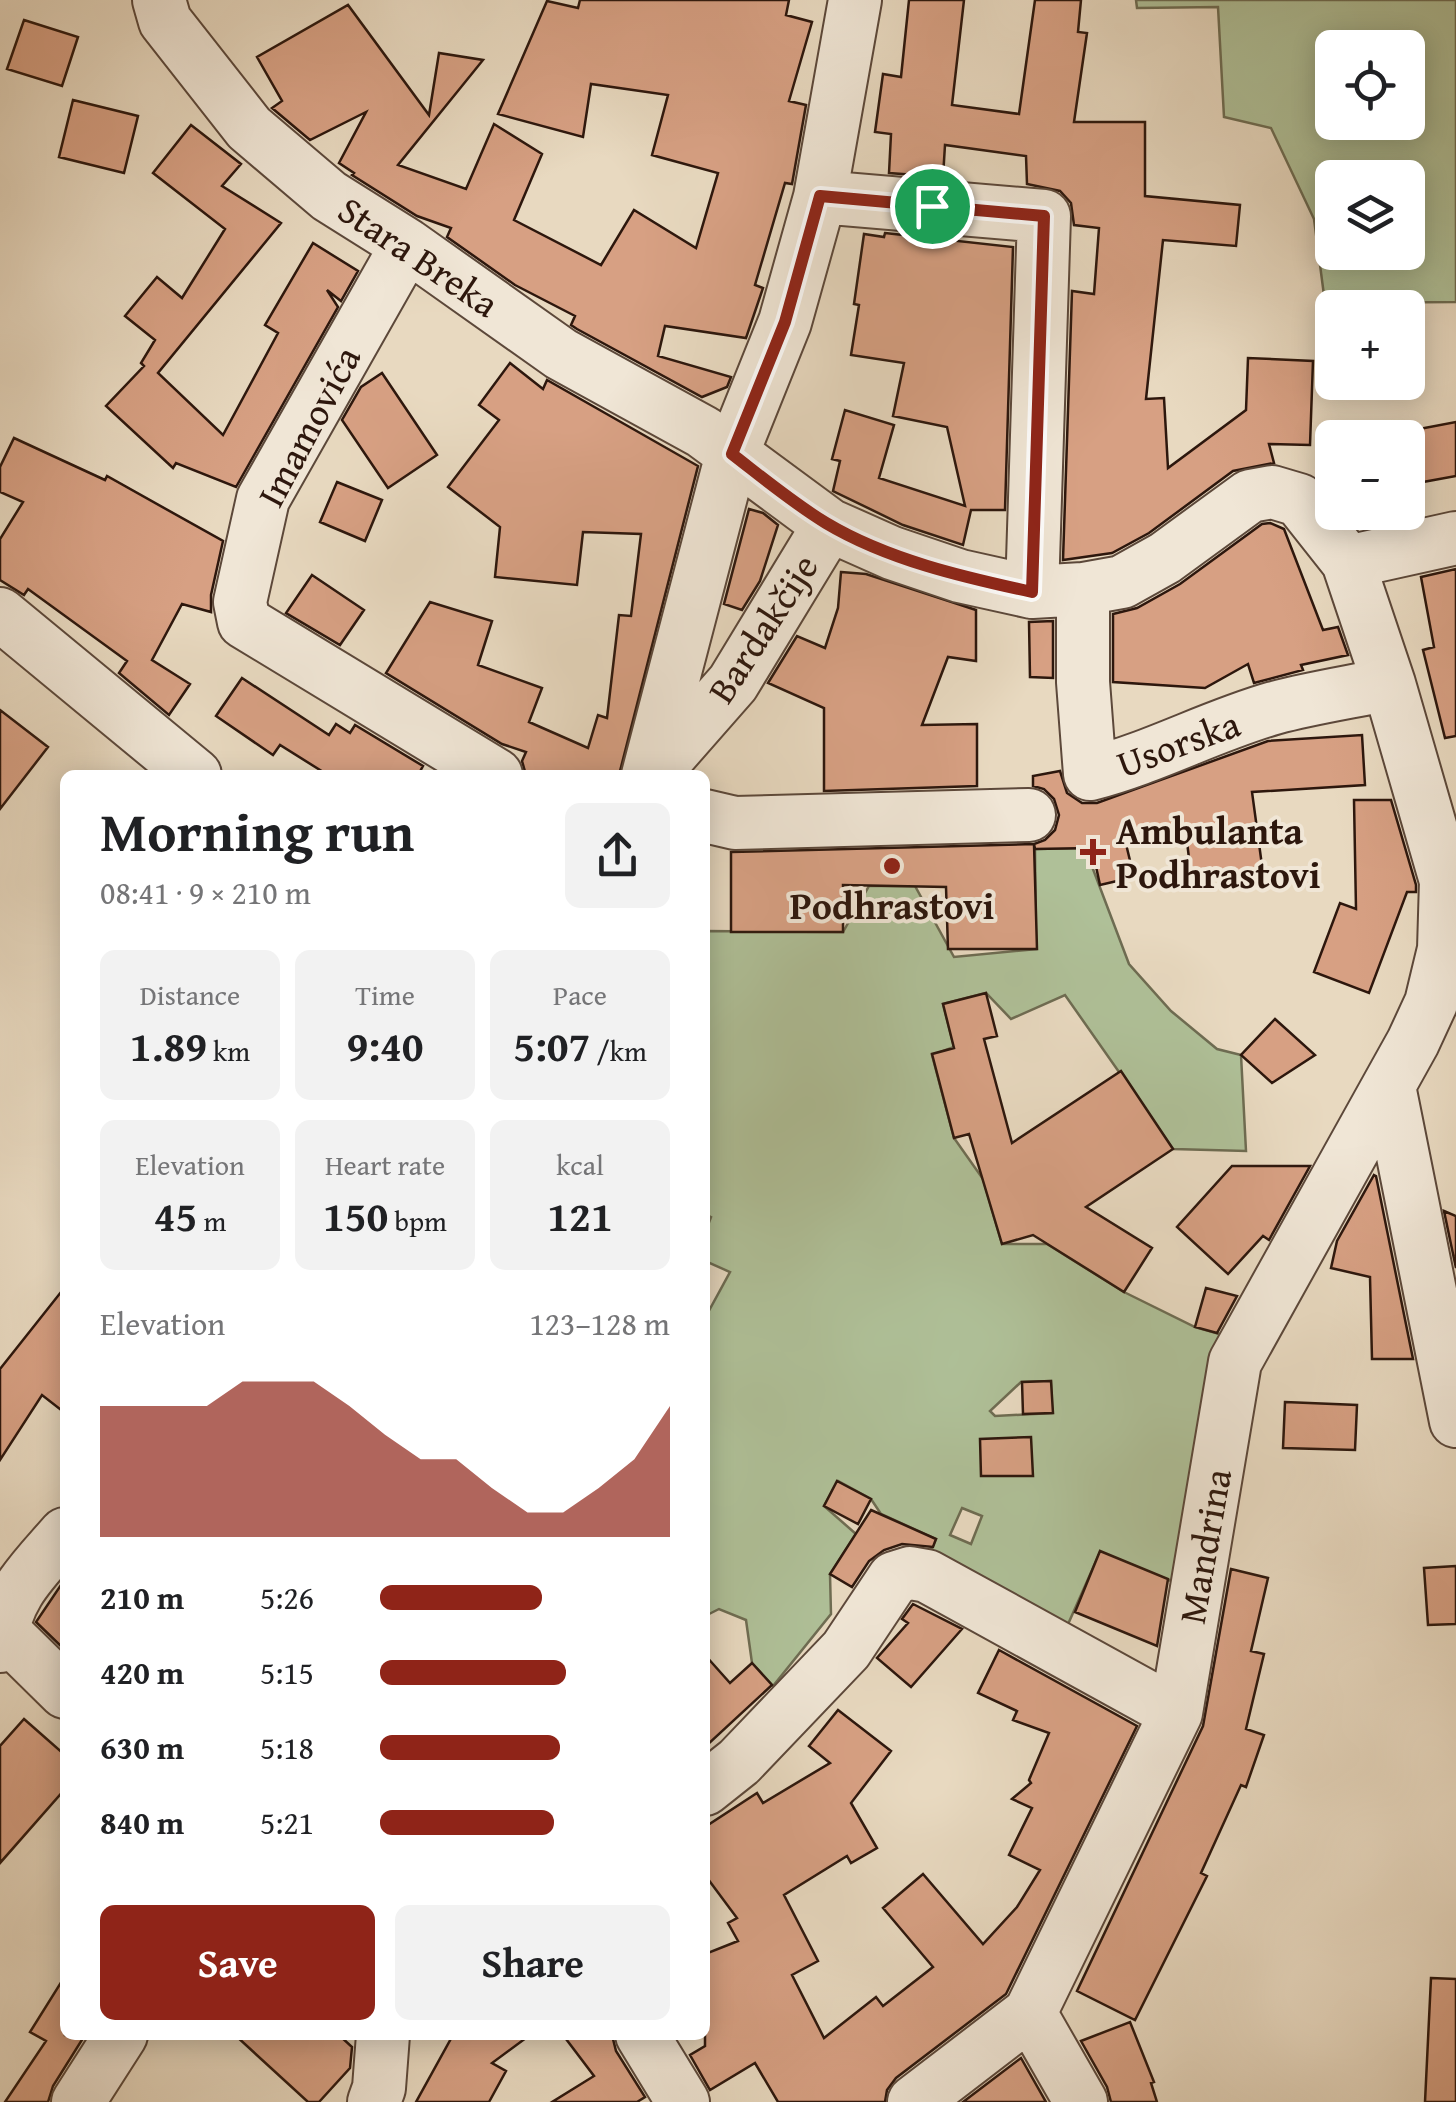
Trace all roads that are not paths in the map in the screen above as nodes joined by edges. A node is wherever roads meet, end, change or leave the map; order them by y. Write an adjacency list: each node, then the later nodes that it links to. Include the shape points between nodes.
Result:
1 (159, 0): 4 (street, Stara Breka, via 165,21 249,128 328,196)
2 (855, 0): 3 (street, Bardakčije)
3 (820, 196): 5 (street, Bardakčije, via 785,322); 9 (street, via 1044,216)
4 (407, 245): 5 (street, Stara Breka, via 562,354); 15 (street, Imamovića, via 264,499 240,602 244,622)
5 (732, 454): 6 (street, Bardakčije); 11 (street, Bardakčije)
6 (829, 525): 9 (street, via 960,576); 12 (street, Bardakčije)
7 (1456, 538): 8 (street)
8 (1348, 562): 9 (street, Mandrina, via 1299,500 1272,492 1250,496 1122,582); 13 (street, Mandrina)
9 (1057, 591): 13 (street, Usorska, via 1082,682 1090,774 1274,708)
10 (0, 614): 14 (street)
11 (681, 654): 12 (street); 16 (street, Bardakčije)
12 (733, 683): 17 (street, Bardakčije)
13 (1389, 684): 20 (street, Mandrina, via 1448,898 1444,949)
14 (189, 770)
15 (488, 770)
16 (651, 770)
17 (655, 770)
18 (1029, 815): 19 (street, via 735,823)
19 (710, 817)
20 (1419, 1057): 21 (street); 25 (street, Mandrina, via 1236,1362)
21 (1456, 1421)
22 (60, 1540): 23 (street, via 14,1594)
23 (1, 1638): 24 (street)
24 (60, 1688)
25 (1176, 1713): 26 (street, via 910,1573 894,1578 846,1650); 27 (street, Mandrina)
26 (710, 1784)
27 (1030, 2013): 34 (street, Mandrina); 35 (street)
28 (118, 2040): 31 (street)
29 (383, 2040): 32 (street)
30 (645, 2040): 33 (street)
31 (78, 2102)
32 (374, 2102)
33 (683, 2102)
34 (914, 2102)
35 (1081, 2102)

